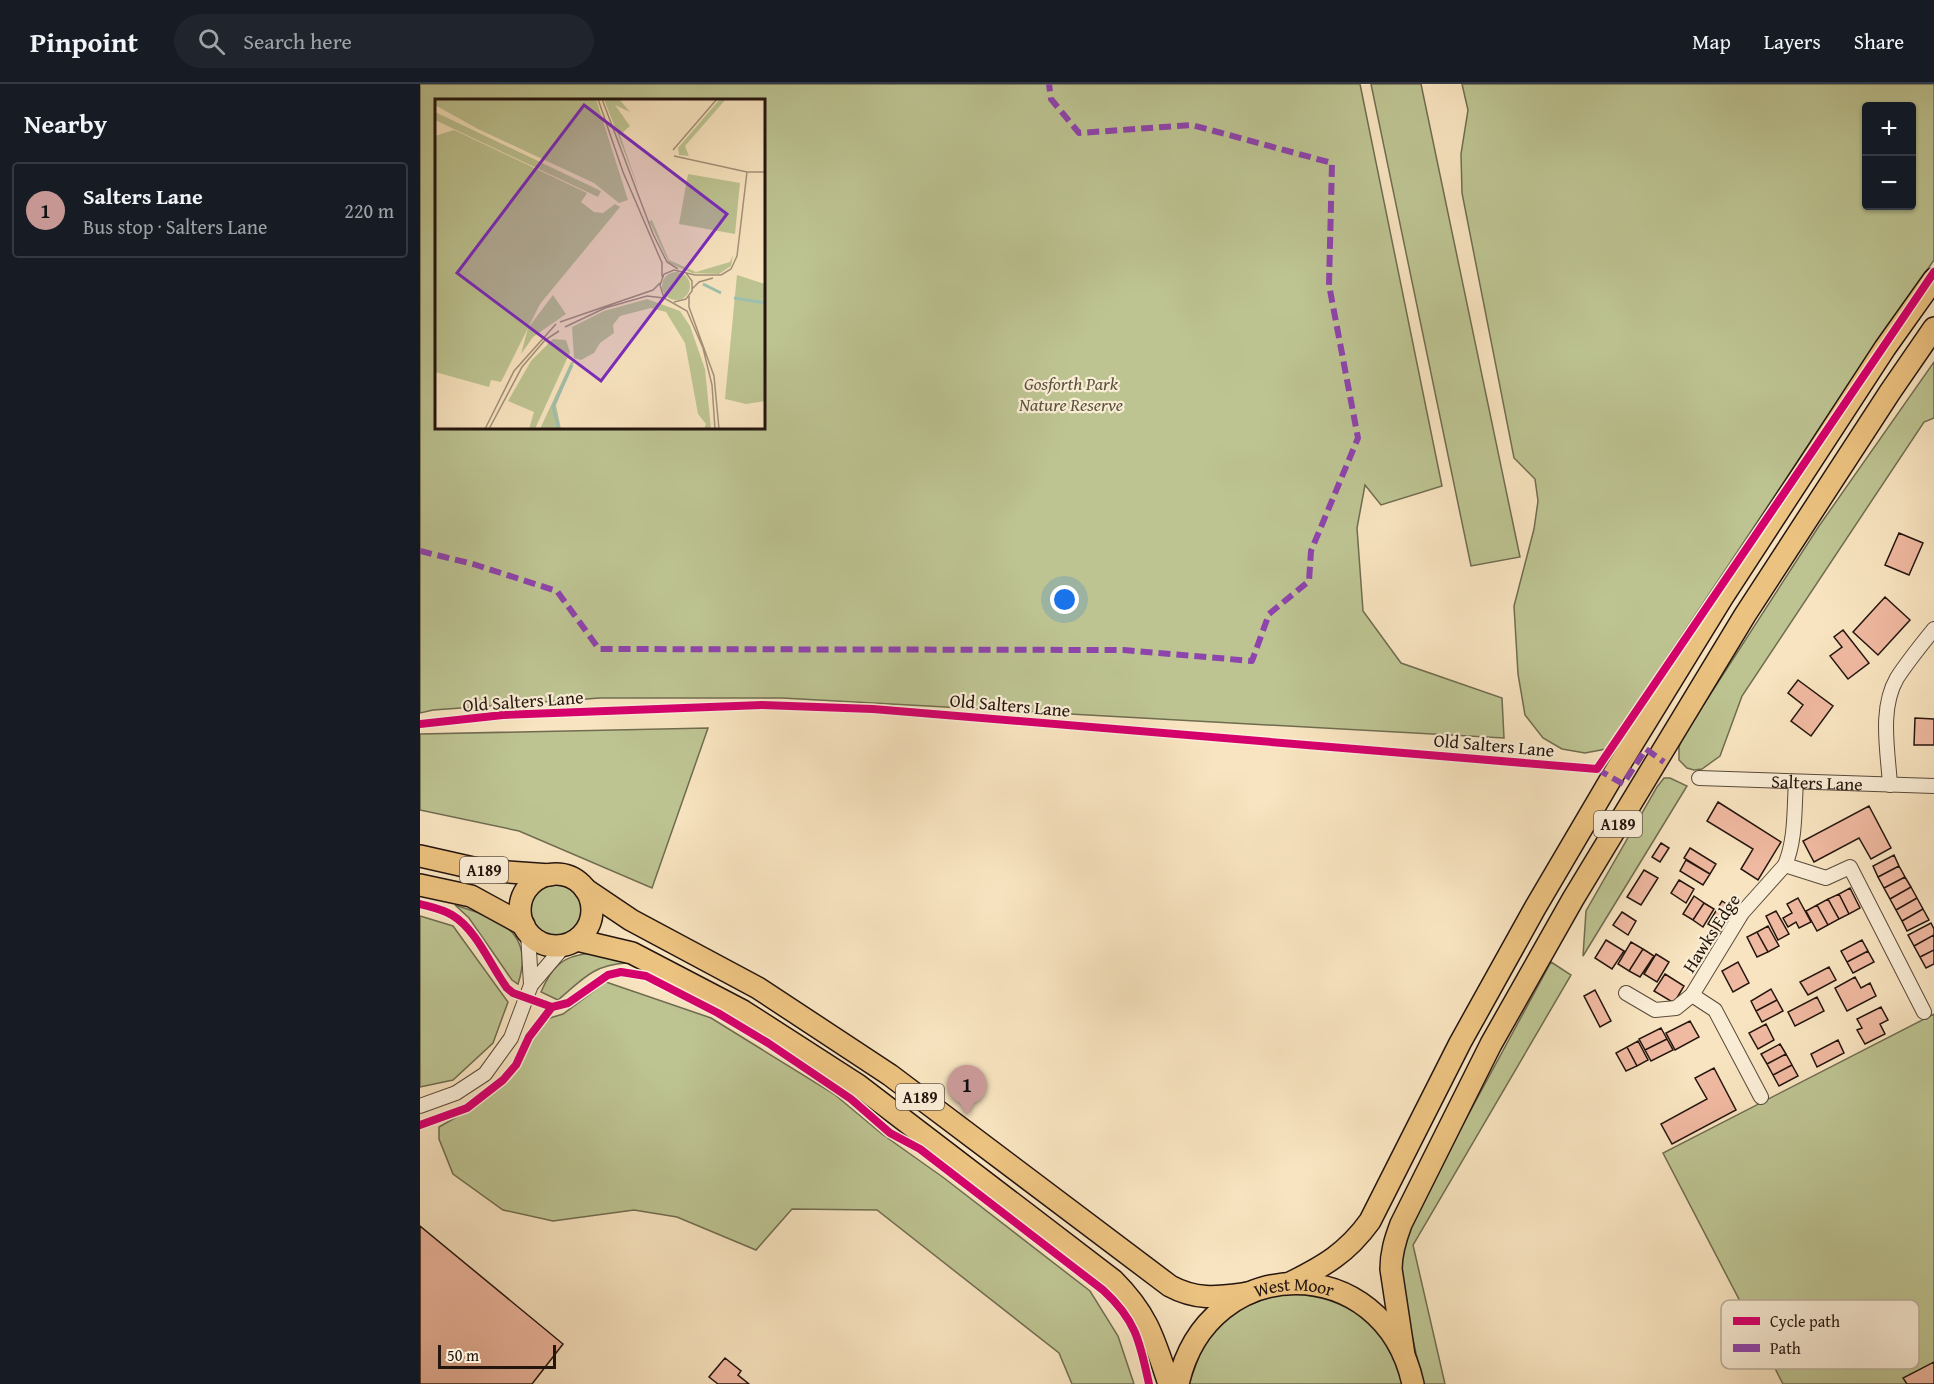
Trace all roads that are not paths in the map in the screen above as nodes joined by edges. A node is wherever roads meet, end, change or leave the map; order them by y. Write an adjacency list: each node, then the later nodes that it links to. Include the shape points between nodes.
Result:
1 (1934, 279): 21 (main road, A189, via 1722,598 1612,777 1461,1043 1370,1221 1358,1238 1326,1265)
2 (1934, 328): 23 (main road, A189, via 1745,615 1579,889 1491,1044 1394,1242 1391,1269)
3 (1934, 629): 6 (street, via 1897,679 1892,692 1886,722)
4 (1700, 778): 5 (street, Salters Lane)
5 (1796, 782): 6 (street, Salters Lane); 9 (street, Hawks Edge, via 1793,835)
6 (1890, 785): 7 (street, Salters Lane)
7 (1934, 786)
8 (420, 856): 10 (main road, A189, via 482,870)
9 (1785, 865): 17 (street, Hawks Edge, via 1742,913); 18 (street, via 1826,878 1850,867)
10 (550, 875): 12 (main road, A189, via 574,879); 13 (main road, A189, via 538,879 524,896 521,907)
11 (420, 885): 13 (main road, A189, via 471,896)
12 (585, 889): 14 (main road, via 592,914 587,929); 22 (main road, A189, via 631,920 758,988 890,1075 1170,1286 1196,1297)
13 (526, 929): 14 (main road, A189, via 546,945); 15 (street)
14 (571, 942): 15 (street); 24 (main road, A189, via 632,953 743,1011 858,1085 1113,1280 1143,1314)
15 (531, 985): 20 (street, via 511,1038 485,1074 456,1094)
16 (1626, 993): 17 (street, Hawks Edge, via 1655,1010 1676,1008)
17 (1692, 995): 19 (street, Hawks Edge, via 1715,1010)
18 (1924, 1012)
19 (1761, 1097)
20 (420, 1106)
21 (1290, 1283): 22 (main road, West Moor / A189); 23 (main road, West Moor / A189, via 1330,1288 1367,1307 1395,1337)
22 (1248, 1293): 25 (main road, West Moor / A189, via 1214,1315 1201,1330 1186,1356)
23 (1404, 1355): 26 (main road, West Moor / A189)
24 (1169, 1384)
25 (1178, 1384)
26 (1413, 1384)

